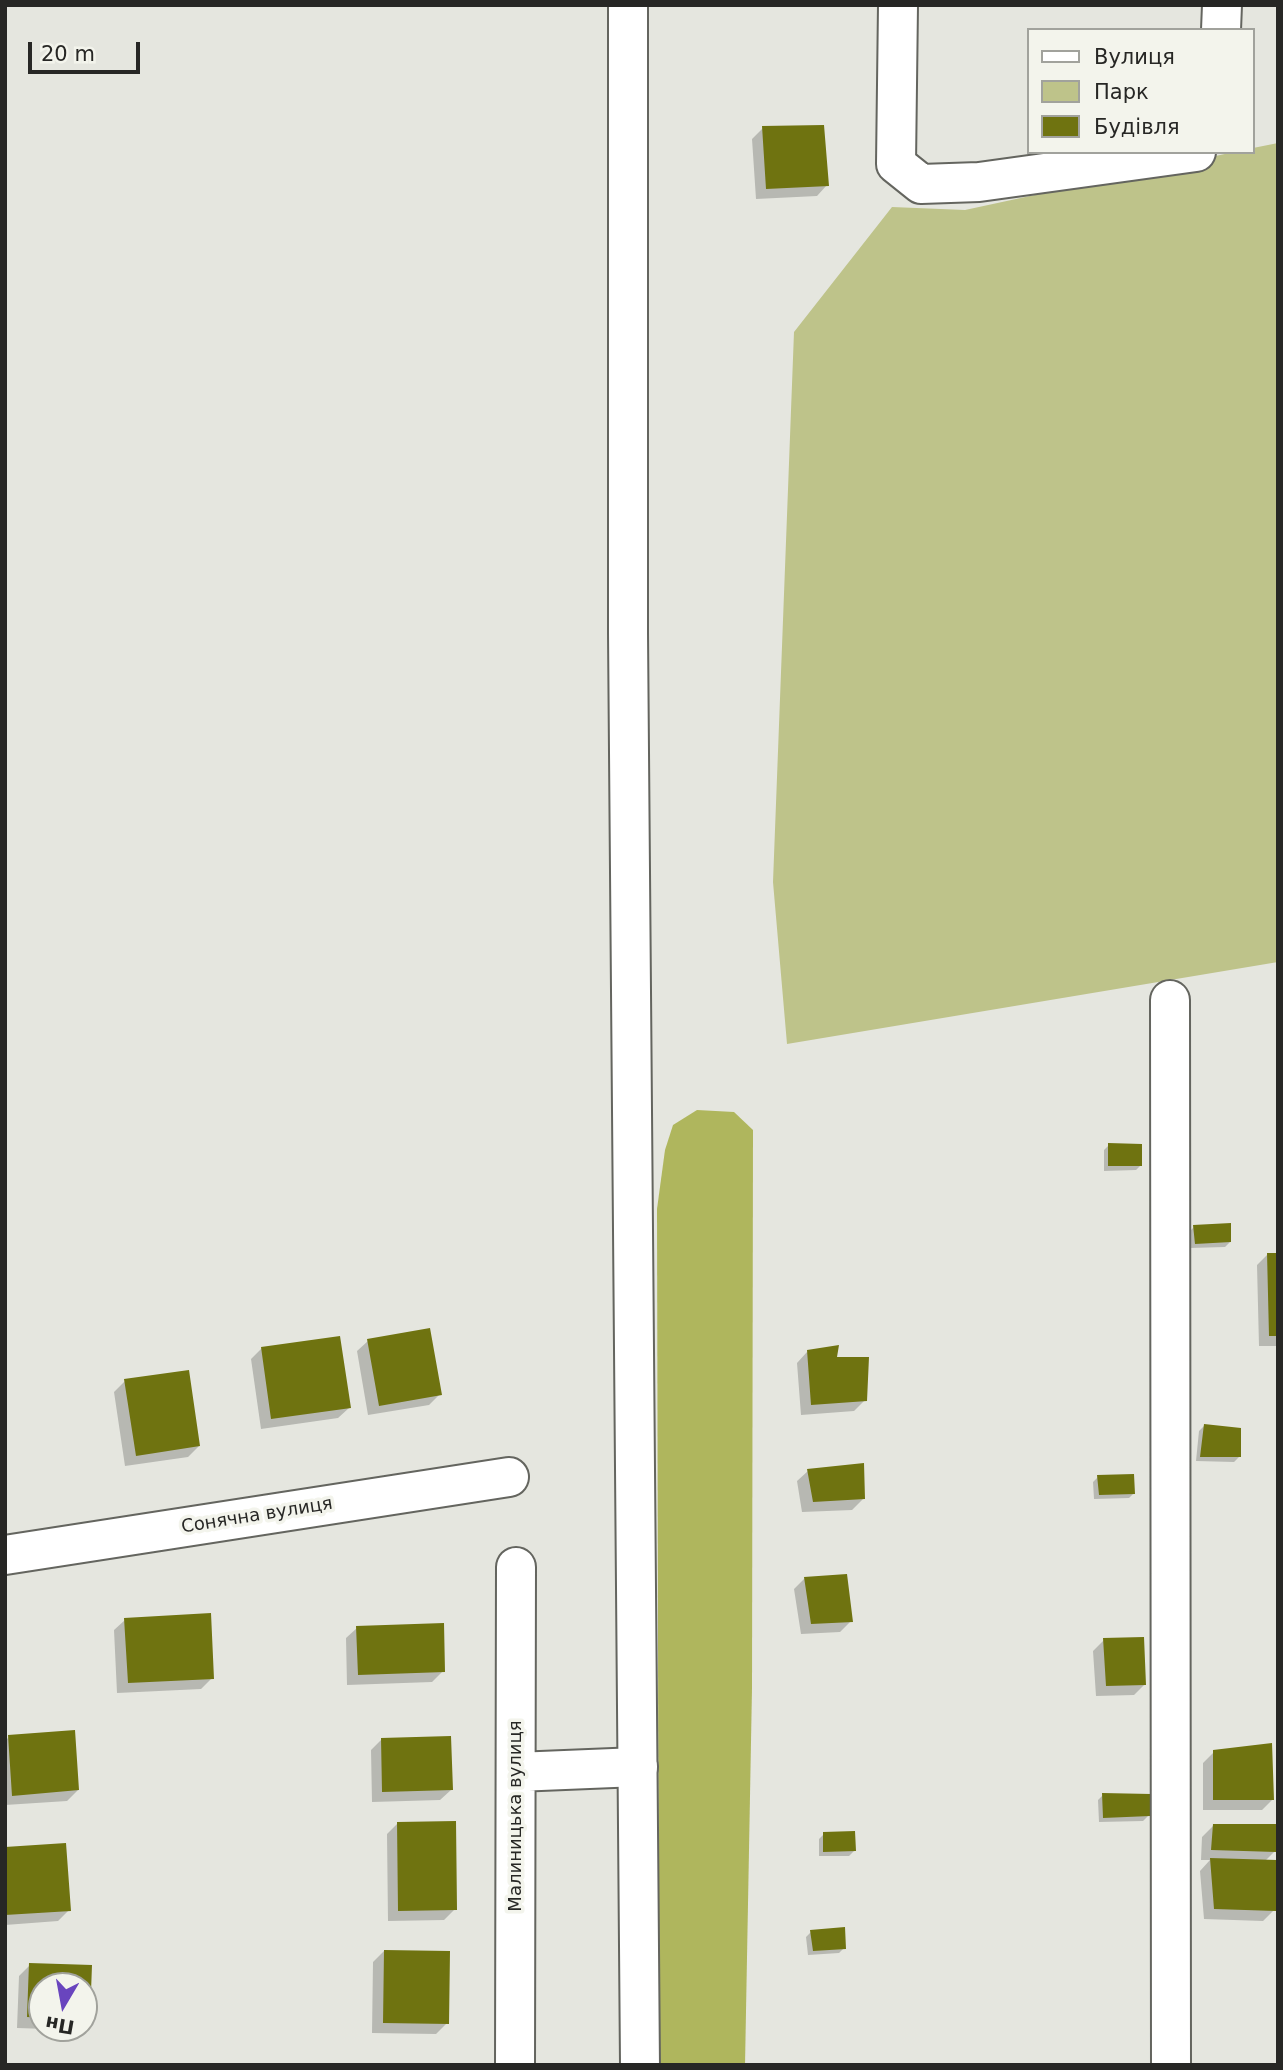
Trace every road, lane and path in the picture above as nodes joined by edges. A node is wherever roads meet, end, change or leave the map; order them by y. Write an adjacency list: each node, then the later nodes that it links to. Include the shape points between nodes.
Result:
1 (628, 5): 10 (street, via 628,633)
2 (898, 5): 5 (street, via 896,164 921,184 979,182)
3 (1222, 5): 4 (street)
4 (1221, 28)
5 (1182, 154)
6 (1170, 1000): 14 (street)
7 (509, 1477): 8 (street, Сонячна вулиця)
8 (5, 1556)
9 (516, 1567): 11 (street, Малиницька вулиця)
10 (638, 1767): 11 (street); 13 (street)
11 (516, 1772): 12 (street, Малиницька вулиця)
12 (515, 2065)
13 (640, 2065)
14 (1171, 2065)

